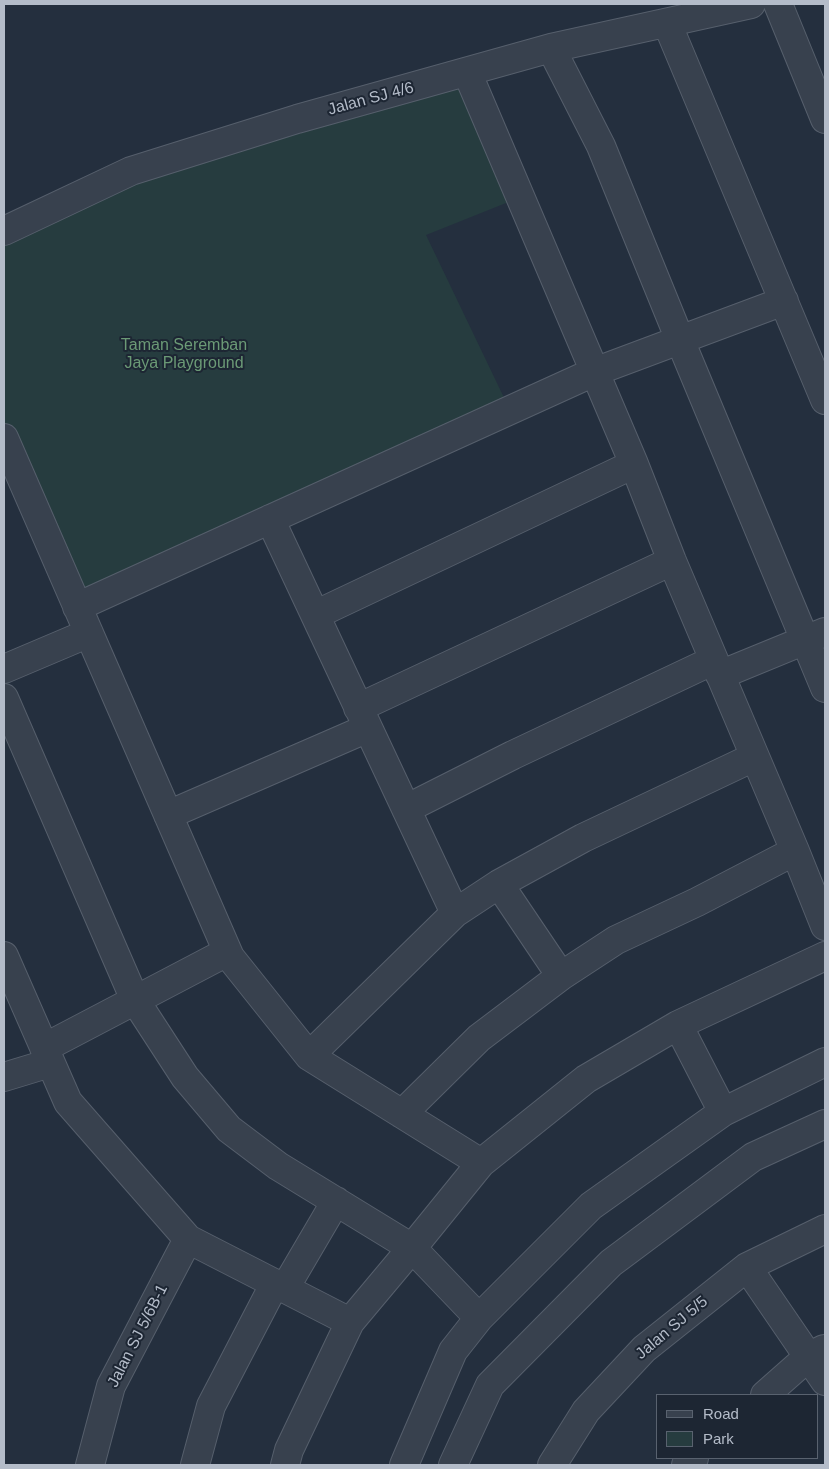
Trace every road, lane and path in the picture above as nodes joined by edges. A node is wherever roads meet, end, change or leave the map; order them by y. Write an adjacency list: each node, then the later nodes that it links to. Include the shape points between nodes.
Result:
1 (751, 4): 3 (street, Jalan SJ 4/6)
2 (778, 4): 6 (street)
3 (667, 23): 4 (street, Jalan SJ 4/6); 8 (street)
4 (551, 48): 5 (street, Jalan SJ 4/6); 9 (street, via 601,146)
5 (466, 72): 7 (street, Jalan SJ 4/6, via 296,119 131,172); 10 (street)
6 (825, 117)
7 (4, 231)
8 (784, 301): 9 (street); 11 (street)
9 (680, 340): 10 (street); 19 (street)
10 (594, 372): 13 (street); 14 (street)
11 (825, 400)
12 (4, 438): 16 (street)
13 (634, 464): 15 (street); 17 (street)
14 (270, 519): 16 (street); 17 (street)
15 (672, 560): 20 (street); 24 (street)
16 (77, 607): 18 (street)
17 (315, 615): 24 (street)
18 (89, 633): 21 (street); 27 (street)
19 (815, 636): 20 (street); 22 (street)
20 (717, 667): 25 (street); 26 (street, via 513,755)
21 (4, 669)
22 (825, 688)
23 (4, 698): 36 (street)
24 (363, 718): 26 (street); 27 (street)
25 (754, 757): 28 (street); 29 (street, via 583,838)
26 (406, 809): 30 (street)
27 (168, 815): 32 (street)
28 (795, 851): 31 (street); 35 (street, via 616,940)
29 (499, 884): 30 (street); 35 (street)
30 (455, 913): 39 (street)
31 (825, 926)
32 (227, 952): 36 (street); 39 (street)
33 (4, 956): 38 (street)
34 (825, 956): 37 (street)
35 (561, 976): 43 (street, via 479,1038)
36 (135, 1000): 38 (street); 46 (street, via 184,1077 229,1129 278,1166)
37 (678, 1025): 42 (street); 45 (street, via 586,1079)
38 (47, 1056): 41 (street); 48 (street, via 68,1102)
39 (309, 1056): 43 (street)
40 (825, 1062): 42 (street)
41 (4, 1077)
42 (723, 1112): 52 (street, via 591,1206)
43 (402, 1114): 45 (street)
44 (825, 1124): 61 (street, via 754,1157 611,1263 490,1385)
45 (481, 1163): 49 (street)
46 (336, 1201): 49 (street); 51 (street)
47 (825, 1230): 50 (street, Jalan SJ 5/5)
48 (188, 1239): 51 (street); 57 (street, Jalan SJ 5/6B-1, via 111,1386)
49 (412, 1248): 52 (street); 53 (street)
50 (747, 1267): 54 (street); 62 (street, Jalan SJ 5/5, via 644,1349 586,1412)
51 (280, 1286): 53 (street); 58 (street, via 211,1406)
52 (479, 1318): 60 (street, via 453,1351)
53 (350, 1322): 59 (street, via 289,1450)
54 (817, 1352): 55 (street); 56 (street)
55 (825, 1381)
56 (766, 1394)
57 (90, 1465)
58 (195, 1465)
59 (285, 1465)
60 (404, 1465)
61 (453, 1465)
62 (552, 1465)

